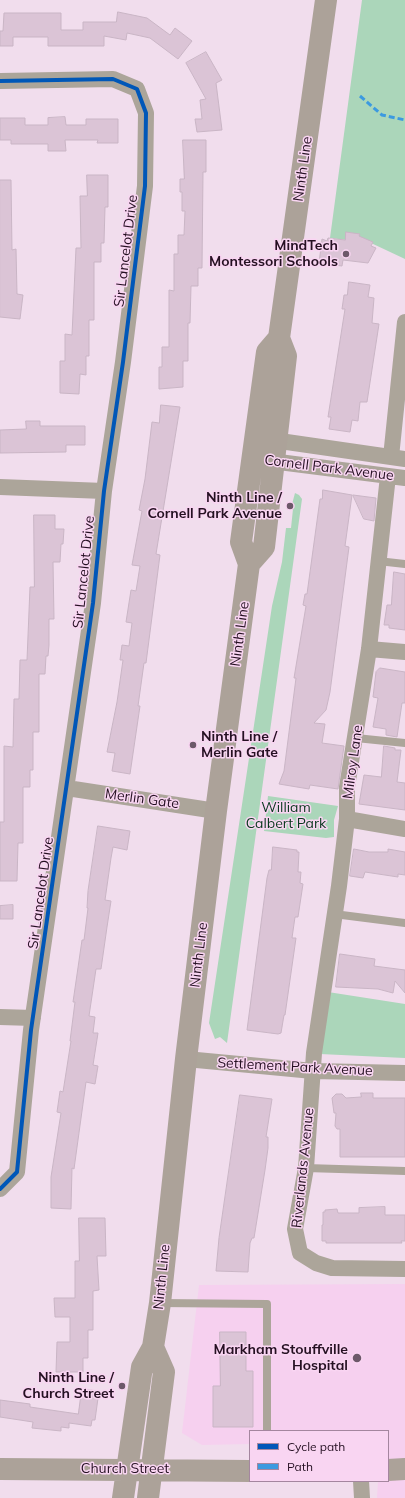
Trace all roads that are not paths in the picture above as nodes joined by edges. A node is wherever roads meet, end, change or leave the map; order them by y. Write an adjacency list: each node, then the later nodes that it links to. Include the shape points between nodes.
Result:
1 (326, 0): 4 (main road, Ninth Line)
2 (0, 81): 13 (street, Sir Lancelot Drive, via 113,79 137,89 146,113 145,186)
3 (405, 322): 5 (street)
4 (279, 338): 6 (main road, Ninth Line, via 286,356); 7 (main road, Ninth Line, via 267,352)
5 (402, 373): 8 (street)
6 (278, 440): 7 (street, Cornell Park Avenue); 8 (street, Cornell Park Avenue); 9 (main road, Ninth Line)
7 (255, 448): 9 (street, Cornell Park Avenue); 15 (main road, Ninth Line, via 241,542)
8 (398, 458)
9 (275, 462): 10 (street, Cornell Park Avenue); 15 (main road, Ninth Line, via 264,547)
10 (388, 476): 11 (street, Cornell Park Avenue); 14 (street, Milroy Lane)
11 (405, 478)
12 (0, 487): 13 (street)
13 (104, 491): 21 (street, Sir Lancelot Drive)
14 (378, 561): 16 (lane); 17 (street, Milroy Lane)
15 (249, 564): 22 (main road, Ninth Line)
16 (405, 564)
17 (369, 649): 18 (street); 19 (street, Milroy Lane)
18 (405, 652)
19 (356, 738): 20 (lane); 23 (street, Milroy Lane, via 347,787)
20 (405, 743)
21 (67, 788): 22 (street, Merlin Gate); 28 (street, Sir Lancelot Drive)
22 (216, 811): 29 (main road, Ninth Line)
23 (347, 819): 24 (street); 25 (street, Milroy Lane)
24 (405, 829)
25 (334, 914): 26 (lane); 30 (street, Milroy Lane)
26 (405, 923)
27 (0, 1017): 28 (street)
28 (33, 1018): 34 (street, Sir Lancelot Drive, via 17,1172)
29 (186, 1059): 30 (street, Settlement Park Avenue); 36 (main road, Ninth Line)
30 (313, 1071): 31 (street, Settlement Park Avenue); 32 (street, Riverlands Avenue)
31 (405, 1073)
32 (306, 1168): 33 (lane); 35 (street, Riverlands Avenue, via 295,1229 300,1253 316,1263 332,1268)
33 (405, 1171)
34 (0, 1189)
35 (405, 1269)
36 (160, 1303): 37 (main road, Ninth Line); 38 (lane, via 267,1304)
37 (153, 1347): 40 (main road, Ninth Line, via 142,1367); 41 (main road, via 164,1372)
38 (267, 1430)
39 (0, 1469): 40 (main road, Church Street)
40 (128, 1469): 41 (main road, Church Street); 46 (main road, Ninth Line)
41 (152, 1469): 44 (main road, Church Street); 47 (main road)
42 (405, 1469): 43 (main road)
43 (389, 1470)
44 (249, 1471)
45 (361, 1482): 48 (street)
46 (123, 1498)
47 (148, 1498)
48 (362, 1498)

